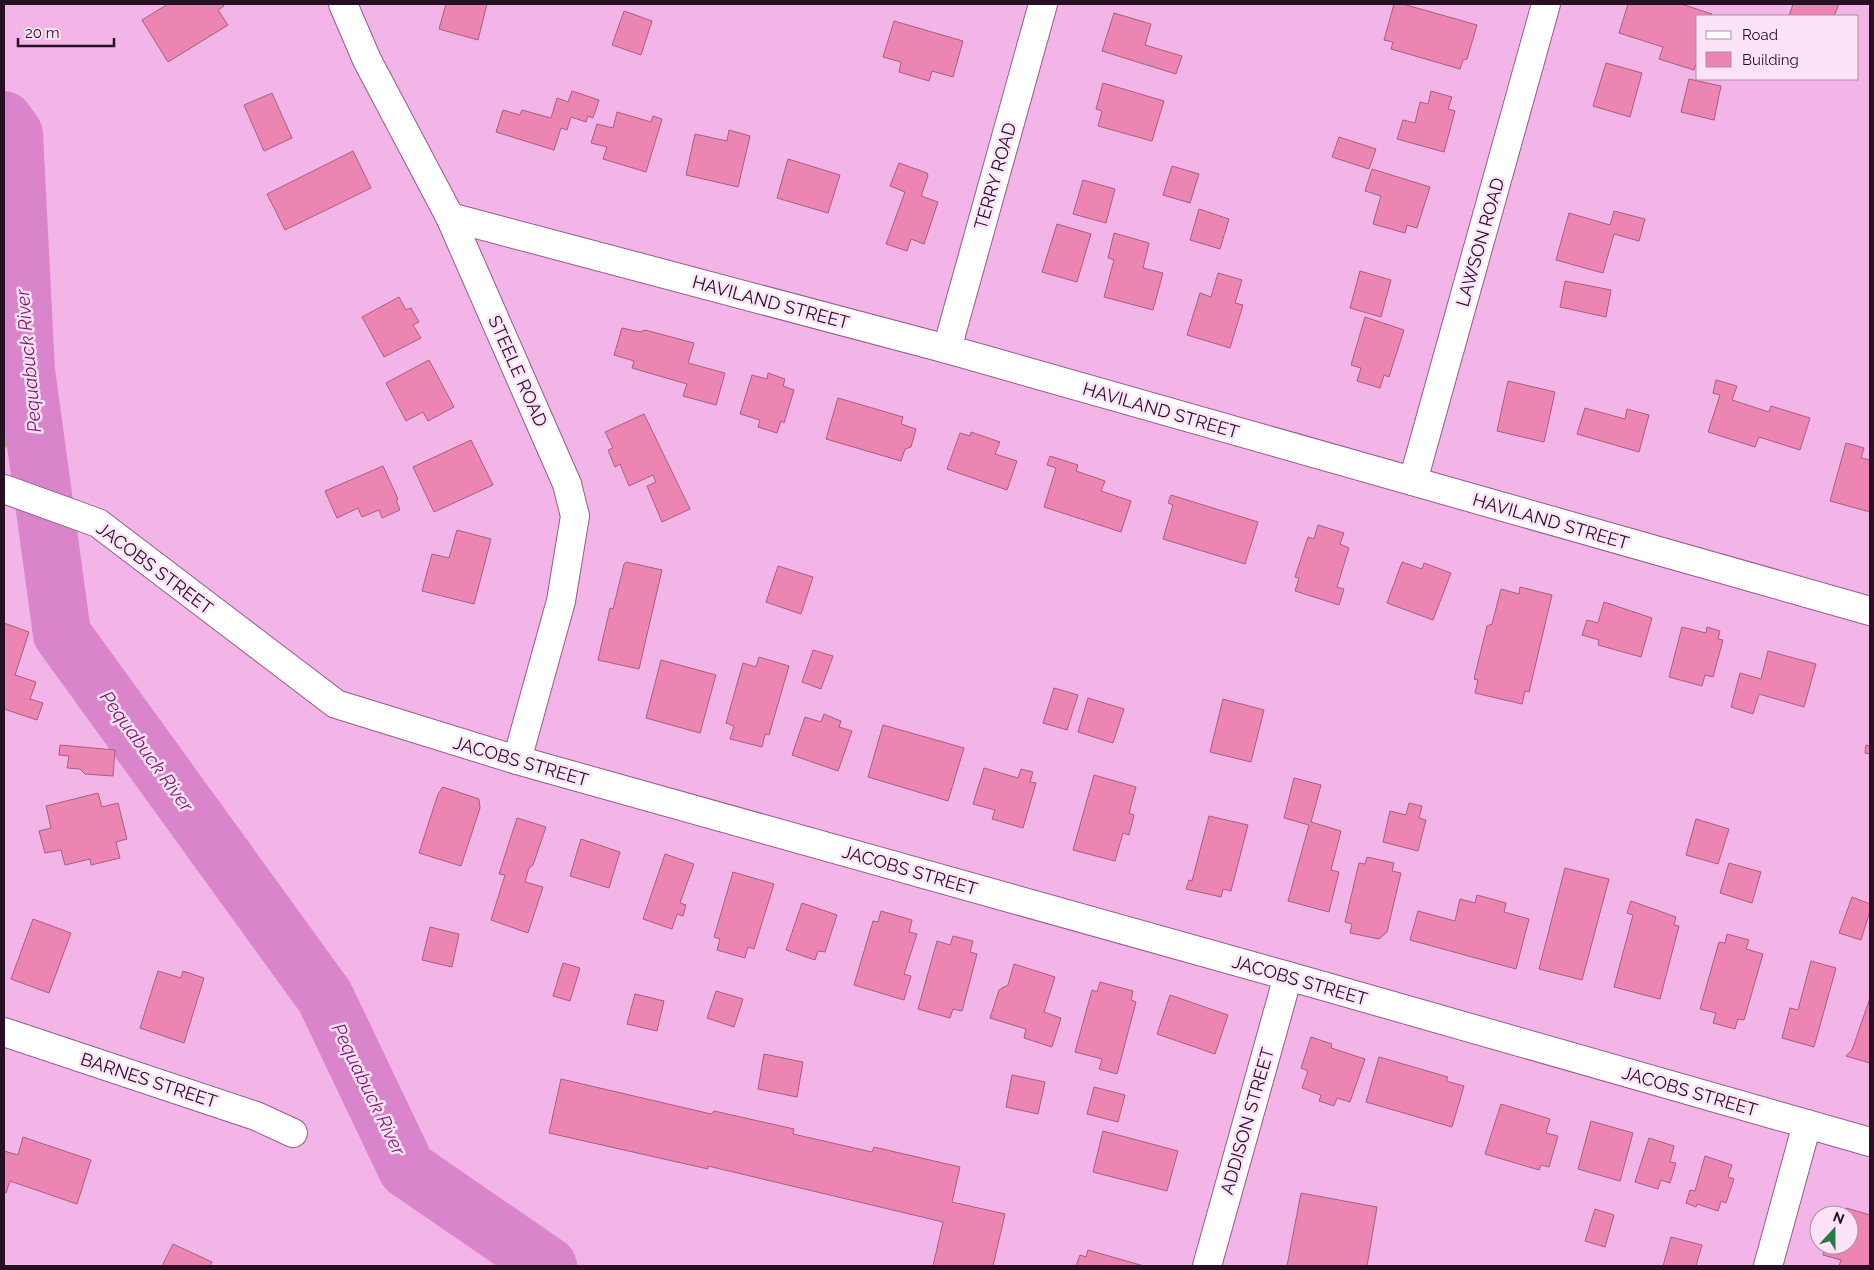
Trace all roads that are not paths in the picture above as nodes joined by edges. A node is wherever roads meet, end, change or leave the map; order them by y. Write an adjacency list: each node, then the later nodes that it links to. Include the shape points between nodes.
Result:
1 (343, 4): 4 (street, STEELE ROAD, via 367,60)
2 (1043, 4): 5 (street, TERRY ROAD)
3 (1546, 4): 6 (street, LAWSON ROAD)
4 (450, 216): 5 (street, HAVILAND STREET); 9 (street, STEELE ROAD, via 567,484 575,516 561,601)
5 (947, 349): 6 (street, HAVILAND STREET)
6 (1413, 481): 8 (street, HAVILAND STREET)
7 (9, 490): 9 (street, JACOBS STREET, via 98,523 336,704)
8 (1870, 611)
9 (517, 760): 10 (street, JACOBS STREET)
10 (1288, 976): 12 (street, JACOBS STREET); 15 (street, ADDISON STREET)
11 (4, 1032): 13 (street, BARNES STREET, via 256,1116)
12 (1807, 1124): 14 (street, JACOBS STREET); 16 (street)
13 (293, 1133)
14 (1870, 1142)
15 (1207, 1266)
16 (1768, 1266)

